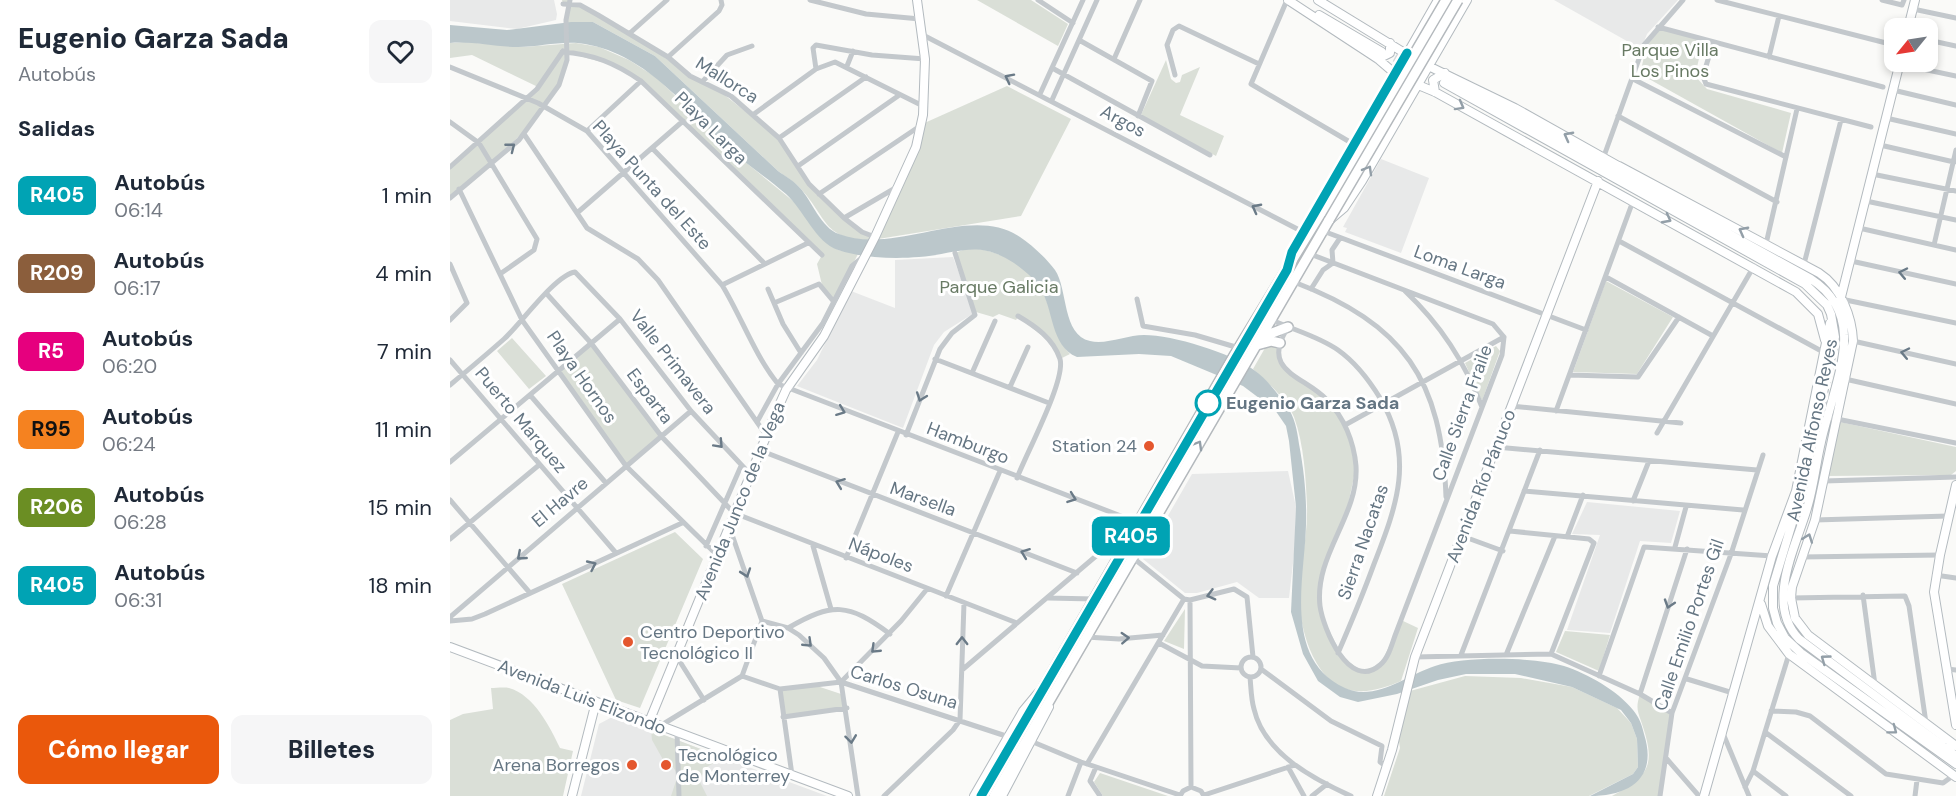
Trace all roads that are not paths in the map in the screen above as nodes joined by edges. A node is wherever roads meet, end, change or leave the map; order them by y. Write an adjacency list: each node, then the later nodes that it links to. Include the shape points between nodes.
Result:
1 (587, 0): 25 (street)
2 (667, 0): 33 (street)
3 (810, 0): 29 (street, via 866,14)
4 (917, 0): 29 (street, Avenida Junco de la Vega)
5 (1038, 0): 30 (street)
6 (1083, 0): 30 (street)
7 (1097, 0): 36 (street)
8 (1140, 0): 50 (street)
9 (1288, 0): 43 (street, via 1331,28); 51 (street)
10 (1295, 0): 43 (street)
11 (1312, 0): 43 (street)
12 (1318, 0): 43 (street)
13 (1438, 0): 31 (street)
14 (1446, 0): 130 (highway, bridge)
15 (1458, 0): 126 (highway, bridge)
16 (1467, 0): 35 (street)
17 (1683, 0): 32 (street)
18 (1717, 0): 27 (street)
19 (1882, 0): 20 (street, via 1900,5)
20 (1904, 0)
21 (563, 2): 22 (street, Mallorca); 26 (street)
22 (571, 2): 25 (street, Mallorca); 26 (street)
23 (722, 3): 46 (street)
24 (1914, 4): 28 (street)
25 (580, 5): 33 (street, Mallorca)
26 (566, 12): 42 (street)
27 (1779, 16): 39 (street); 47 (street)
28 (1956, 18)
29 (920, 19): 34 (street, Avenida Junco de la Vega)
30 (1073, 23): 56 (street)
31 (1423, 26): 35 (street, via 1429,38); 45 (street); 48 (street)
32 (1658, 27): 38 (street); 66 (street, via 1644,45)
33 (630, 33): 46 (street, Mallorca)
34 (923, 35): 49 (street, Avenida Junco de la Vega); 73 (street, Argos, one-way to 34)
35 (1444, 38): 52 (street)
36 (1079, 40): 50 (street); 60 (street)
37 (1938, 42): 41 (street)
38 (1713, 43): 47 (street); 81 (street, via 1703,76 1706,84)
39 (1884, 43)
40 (752, 46): 68 (street, via 727,55)
41 (1956, 46)
42 (565, 49): 67 (street, Playa Larga, via 606,60); 75 (street); 80 (street, via 566,70)
43 (1384, 50): 45 (street); 57 (street)
44 (853, 51): 49 (street); 53 (street); 55 (street, via 816,45)
45 (1407, 53): 48 (street); 57 (street); 64 (street)
46 (668, 57): 68 (street, Mallorca, via 690,76)
47 (1769, 57): 70 (street)
48 (1416, 58): 52 (street, Avenida Alfonso Reyes); 69 (street)
49 (925, 59): 79 (street, Avenida Junco de la Vega)
50 (1114, 59): 83 (street, via 1152,81)
51 (1259, 64): 61 (street, via 1179,26 1167,45); 97 (street, via 1251,84)
52 (1428, 65): 65 (street, Avenida Alfonso Reyes); 69 (street)
53 (847, 66): 55 (street, via 837,62); 63 (street)
54 (450, 67): 75 (street, Playa Punta del Este)
55 (816, 69): 82 (street)
56 (1054, 69): 60 (street); 73 (street)
57 (1396, 72): 64 (street); 77 (street)
58 (1897, 72): 71 (street)
59 (1938, 72): 62 (street)
60 (1065, 75): 76 (street); 83 (street)
61 (1175, 75)
62 (1956, 76)
63 (866, 77): 74 (street); 95 (street)
64 (1406, 78): 69 (street); 86 (street)
65 (1445, 78): 72 (street, via 1433,80); 102 (street, Avenida Alfonso Reyes, one-way to 65, via 1509,105); 113 (street, Avenida Alfonso Reyes); 118 (street, Avenida Alfonso Reyes)
66 (1633, 79): 84 (street); 103 (street)
67 (641, 81): 88 (street, Playa Larga); 92 (street)
68 (703, 81): 82 (street, Mallorca)
69 (1418, 84): 72 (street); 86 (street)
70 (1883, 87)
71 (1893, 90): 78 (street); 85 (street)
72 (1435, 92): 111 (street, one-way to 111)
73 (1040, 94): 76 (street, Argos)
74 (898, 96): 79 (street); 106 (street)
75 (527, 98): 80 (street, Playa Punta del Este); 96 (street)
76 (1052, 100): 130 (street, Argos, one-way to 76)
77 (1378, 105): 86 (street, via 1391,108); 97 (street)
78 (1956, 105)
79 (923, 106): 90 (street, Avenida Junco de la Vega)
80 (545, 107): 92 (street, Playa Punta del Este); 93 (street)
81 (1797, 109): 87 (street); 103 (street)
82 (754, 114): 95 (street, Mallorca)
83 (1138, 116): 101 (street)
84 (1618, 116): 102 (street); 122 (street)
85 (1886, 118): 94 (street); 98 (street)
86 (1396, 120): 126 (street, one-way to 86, via 1350,199)
87 (1841, 120): 91 (street); 146 (street)
88 (683, 121): 99 (street); 134 (street, Playa Larga)
89 (450, 122): 96 (street)
90 (922, 125): 112 (street, Avenida Junco de la Vega); 117 (street)
91 (1871, 128)
92 (587, 131): 109 (street, Playa Punta del Este)
93 (524, 134): 104 (street, one-way to 93); 123 (street)
94 (1956, 134)
95 (779, 138): 106 (street, Mallorca)
96 (479, 143): 104 (street); 108 (street)
97 (1355, 145): 130 (street)
98 (1880, 145): 105 (street); 110 (street)
99 (652, 148): 109 (street); 143 (street)
100 (1956, 150): 105 (street)
101 (1210, 155)
102 (1604, 156): 107 (street, Avenida Alfonso Reyes)
103 (1786, 157): 122 (street)
104 (492, 162): 114 (street); 148 (street, via 537,242 534,250)
105 (1955, 162): 115 (street)
106 (798, 166): 117 (street, Mallorca)
107 (1619, 166): 118 (street); 135 (street, one-way to 107)
108 (450, 167)
109 (624, 172): 123 (street); 153 (street, Playa Punta del Este)
110 (1872, 174): 115 (street); 121 (street)
111 (1598, 181): 113 (street); 120 (street); 165 (street, Avenida Río Pánuco)
112 (899, 186): 125 (street); 131 (street, Avenida Junco de la Vega)
113 (1626, 187): 158 (street, Avenida Alfonso Reyes)
114 (459, 189): 119 (street); 148 (street, Playa Hornos)
115 (1947, 189): 116 (street); 124 (street)
116 (1956, 191)
117 (819, 194): 125 (street, Mallorca)
118 (1659, 195): 141 (street, Avenida Alfonso Reyes)
119 (450, 198)
120 (1632, 201): 133 (street); 147 (street, one-way to 147)
121 (1866, 201): 124 (street); 128 (street)
122 (1777, 202): 135 (street)
123 (577, 213): 214 (street, via 590,230 638,260 658,280)
124 (1941, 217): 127 (street); 136 (street)
125 (844, 218): 131 (street, Mallorca)
126 (1329, 220): 129 (highway)
127 (1956, 220)
128 (1859, 228): 136 (street); 142 (street)
129 (1323, 231): 132 (street, Loma Larga); 139 (highway)
130 (1305, 234): 184 (highway)
131 (874, 238): 163 (street, Avenida Junco de la Vega)
132 (1340, 238): 144 (street, via 1332,250); 165 (street, Loma Larga)
133 (1619, 241): 149 (street); 161 (street)
134 (808, 243): 140 (street, Playa Larga); 143 (street)
135 (1767, 244): 146 (street)
136 (1934, 245): 137 (street)
137 (1956, 250)
138 (955, 253): 187 (street, via 975,315 946,339)
139 (1310, 254): 144 (street, Calle Sierra Fraile); 150 (highway)
140 (822, 255)
141 (1774, 259): 146 (street); 158 (street, Avenida Alfonso Reyes, via 1811,279)
142 (1851, 261): 152 (street, one-way to 142); 162 (street)
143 (764, 263): 153 (street)
144 (1333, 263): 154 (street, Calle Sierra Fraile); 155 (street, via 1323,270)
145 (450, 264): 169 (street, via 467,303)
146 (1803, 264): 151 (street)
147 (1754, 267): 161 (street); 179 (street, via 1810,303 1820,319)
148 (500, 274): 170 (street, Playa Hornos)
149 (1606, 278): 167 (street); 175 (street)
150 (1294, 282): 155 (street); 171 (highway)
151 (1831, 284): 158 (street); 162 (street)
152 (1956, 284)
153 (722, 285): 197 (street, Playa Punta del Este, via 756,354)
154 (1401, 288): 177 (street, Calle Sierra Fraile, via 1493,324); 189 (street, via 1438,325)
155 (1311, 289): 196 (street, via 1359,312 1381,328 1408,357)
156 (768, 290): 160 (street)
157 (546, 293): 168 (street, Valle Primavera, via 571,272 576,273); 170 (street); 181 (street, Esparta)
158 (1823, 294): 162 (street, Avenida Alfonso Reyes); 164 (street, Avenida Alfonso Reyes)
159 (1137, 299): 184 (street, via 1143,326 1194,335)
160 (774, 303): 163 (street, via 819,284); 185 (street)
161 (1734, 303): 176 (street); 186 (street)
162 (1839, 303): 164 (street); 173 (street); 180 (street, via 1850,320); 210 (street, Avenida Alfonso Reyes, via 1844,344)
163 (836, 306): 185 (street, Avenida Junco de la Vega); 200 (street, Avenida Junco de la Vega, via 819,346)
164 (1831, 314): 179 (street); 213 (street, Avenida Alfonso Reyes, via 1835,344)
165 (1545, 315): 175 (street, Loma Larga); 206 (street, Avenida Río Pánuco)
166 (1018, 316): 203 (street, via 1043,333 1060,359)
167 (1678, 317): 176 (street); 194 (street, via 1638,377)
168 (620, 319): 181 (street); 208 (street, Valle Primavera)
169 (450, 320)
170 (522, 320): 191 (street, Playa Hornos); 193 (street)
171 (1272, 320): 174 (street, Sierra Nacatas); 178 (highway)
172 (995, 321): 192 (street)
173 (1956, 323)
174 (1288, 327): 178 (highway); 182 (street); 204 (street, Sierra Nacatas, via 1338,350 1361,372)
175 (1586, 330): 194 (street)
176 (1713, 336): 212 (street)
177 (1504, 337): 189 (street); 207 (street, Calle Sierra Fraile, via 1502,355)
178 (1259, 341): 182 (highway); 273 (highway, one-way to 178)
179 (1826, 341): 186 (street)
180 (1853, 341): 190 (street, one-way to 180); 195 (street)
181 (591, 343): 191 (street); 221 (street, Esparta)
182 (1280, 343): 216 (street, via 1279,354 1287,371 1328,400)
183 (1028, 347): 199 (street)
184 (1237, 351): 256 (highway)
185 (801, 353): 197 (street, Avenida Junco de la Vega)
186 (1825, 353): 201 (street)
187 (935, 359): 192 (street); 220 (street, one-way to 220)
188 (450, 360): 193 (street, Puerto Marquez)
189 (1462, 361): 196 (street); 207 (street)
190 (1956, 364)
191 (559, 370): 202 (street); 230 (street, Playa Hornos)
192 (972, 373): 199 (street)
193 (462, 375): 198 (street); 211 (street, Puerto Marquez)
194 (1570, 375): 209 (street)
195 (1845, 379): 205 (street); 210 (street)
196 (1422, 383): 204 (street); 244 (street, via 1440,429)
197 (778, 384): 200 (street, Hamburgo); 214 (street, Avenida Junco de la Vega)
198 (450, 385)
199 (1011, 387): 203 (street)
200 (786, 390): 217 (street, Hamburgo, one-way to 217); 219 (street, Avenida Junco de la Vega)
201 (1816, 390): 213 (street); 272 (street, via 1796,491)
202 (530, 394): 211 (street); 238 (street)
203 (1049, 403): 236 (street)
204 (1383, 404): 216 (street); 302 (street, Sierra Nacatas, via 1401,463 1398,496)
205 (1956, 404)
206 (1511, 406): 209 (street); 223 (street, Avenida Río Pánuco)
207 (1482, 407): 244 (street, Calle Sierra Fraile)
208 (691, 411): 221 (street, El Havre); 231 (street, Valle Primavera, one-way to 231)
209 (1556, 411): 212 (street)
210 (1831, 418): 222 (street); 237 (street); 322 (street, Avenida Alfonso Reyes, one-way to 210, via 1799,639 1789,627 1784,609 1783,593)
211 (500, 420): 228 (street); 229 (street, Puerto Marquez)
212 (1664, 420): 215 (street); 218 (street)
213 (1816, 420): 330 (street, Avenida Alfonso Reyes, via 1803,487 1773,586 1774,615 1795,648)
214 (758, 422): 219 (street)
215 (1681, 423)
216 (1345, 425): 302 (street, via 1354,459 1354,484 1319,586 1323,621)
217 (898, 432): 220 (street, Hamburgo); 242 (street)
218 (1657, 433)
219 (766, 435): 224 (street, Avenida Junco de la Vega)
220 (906, 435): 233 (street, Hamburgo)
221 (662, 437): 230 (street, El Havre); 246 (street, Esparta)
222 (1956, 443)
223 (1496, 447): 225 (street); 259 (street, Avenida Río Pánuco)
224 (759, 450): 234 (street, Avenida Junco de la Vega); 242 (street, Marsella, one-way to 224)
225 (1540, 450): 227 (street); 240 (street)
226 (1763, 455): 232 (street, Calle Emilio Portes Gil)
227 (1649, 461): 232 (street); 245 (street)
228 (450, 462)
229 (539, 465): 248 (street, Puerto Marquez); 253 (street)
230 (626, 466): 238 (street, El Havre); 254 (street, Playa Hornos)
231 (741, 466): 234 (street, Valle Primavera); 246 (street, Avenida Junco de la Vega)
232 (1757, 470): 249 (street, Calle Emilio Portes Gil)
233 (1000, 471): 236 (street, Hamburgo); 258 (street)
234 (750, 474): 250 (street, Avenida Junco de la Vega)
235 (1956, 477): 237 (street)
236 (1017, 478): 256 (street, Hamburgo, one-way to 256)
237 (1824, 481): 252 (street)
238 (606, 483): 248 (street, El Havre)
239 (1956, 485): 251 (street)
240 (1524, 491): 241 (street); 257 (street)
241 (1583, 495): 245 (street); 261 (street)
242 (872, 496): 258 (street, Marsella); 275 (street)
243 (450, 500): 253 (street)
244 (1446, 501): 302 (street, Calle Sierra Fraile, via 1381,664 1371,671 1362,671)
245 (1633, 501): 247 (street)
246 (724, 504): 250 (street, Esparta); 263 (street, Avenida Junco de la Vega)
247 (1686, 507): 249 (street); 265 (street)
248 (576, 508): 268 (street, Puerto Marquez); 276 (street, El Havre, one-way to 276)
249 (1743, 510): 269 (street, Calle Emilio Portes Gil)
250 (734, 513): 255 (street, Avenida Junco de la Vega); 264 (street, Nápoles)
251 (1948, 516): 252 (street); 270 (street)
252 (1815, 520): 274 (street, one-way to 252)
253 (470, 522): 262 (street); 276 (street)
254 (682, 523): 263 (street, Playa Hornos); 268 (street)
255 (729, 526): 271 (street, Avenida Junco de la Vega); 292 (street, one-way to 292)
256 (1137, 526): 277 (street); 286 (highway)
257 (1510, 531): 260 (street); 267 (street)
258 (974, 534): 277 (street, Marsella, one-way to 258); 283 (street)
259 (1462, 536): 267 (street); 309 (street, Avenida Río Pánuco)
260 (1555, 536): 261 (street); 306 (street)
261 (1567, 537): 303 (street, via 1593,540 1595,547)
262 (450, 539)
263 (706, 546): 271 (street, Playa Hornos)
264 (813, 546): 275 (street, Nápoles); 290 (street)
265 (1675, 547): 266 (street); 317 (street, via 1644,547)
266 (1687, 549): 269 (street); 327 (street, one-way to 327)
267 (1503, 550): 305 (street)
268 (616, 554): 281 (street, one-way to 268)
269 (1731, 554): 272 (street); 319 (street, Calle Emilio Portes Gil)
270 (1940, 555): 274 (street); 278 (street)
271 (718, 556): 307 (street, Avenida Junco de la Vega)
272 (1772, 556): 287 (street)
273 (1132, 557): 288 (street); 299 (highway)
274 (1801, 557): 285 (street)
275 (846, 558): 280 (street, Nápoles)
276 (507, 567): 281 (street); 291 (street, El Havre)
277 (1077, 573): 284 (street)
278 (1935, 575): 279 (street); 313 (street, via 1934,598)
279 (1956, 578)
280 (927, 589): 283 (street, Nápoles); 297 (street)
281 (530, 593): 291 (street, via 472,619)
282 (1863, 595): 285 (street); 322 (street); 337 (street, via 1902,595 1907,600)
283 (946, 596): 289 (street, Nápoles)
284 (1048, 598): 286 (street); 293 (street)
285 (1791, 598): 322 (street, via 1795,618 1803,630)
286 (1095, 599): 321 (highway)
287 (1761, 599): 294 (street); 296 (street)
288 (1187, 600): 298 (street); 308 (street, one-way to 288, via 1247,597 1234,589); 310 (street)
289 (964, 603): 293 (street, Nápoles); 314 (street, one-way to 289)
290 (831, 609): 295 (street); 297 (street, via 861,614)
291 (450, 619)
292 (762, 621): 295 (street); 316 (street)
293 (1017, 623): 314 (street)
294 (1768, 626): 296 (street); 304 (street)
295 (788, 628): 320 (street, one-way to 320, via 814,648)
296 (1752, 633): 325 (street)
297 (890, 634): 320 (street, one-way to 320)
298 (1163, 635): 299 (street, one-way to 298); 300 (street)
299 (1086, 637): 326 (highway)
300 (1159, 643): 310 (street); 348 (street)
301 (450, 647): 329 (street, Avenida Luis Elizondo)
302 (1338, 653)
303 (1551, 654): 306 (street); 317 (street)
304 (1789, 654): 323 (street); 332 (street)
305 (1461, 655): 306 (street); 309 (street)
306 (1506, 655)
307 (676, 657): 328 (street); 336 (street, Avenida Junco de la Vega)
308 (1253, 657): 311 (street, via 1246,659); 312 (street)
309 (1415, 657): 353 (street, Avenida Río Pánuco)
310 (1191, 661): 311 (street, via 1205,667); 361 (street)
311 (1241, 668): 318 (street)
312 (1261, 669): 318 (street); 353 (street, via 1330,721 1382,746 1380,762)
313 (1947, 669): 315 (street); 338 (street)
314 (962, 670): 335 (street)
315 (1956, 670)
316 (742, 676): 324 (street, Carlos Osuna); 328 (street)
317 (1599, 676): 327 (street)
318 (1250, 677): 350 (street, via 1256,717 1275,747)
319 (1687, 679): 325 (street); 333 (street, Calle Emilio Portes Gil)
320 (841, 682): 324 (street, Carlos Osuna); 331 (street); 335 (street, Carlos Osuna)
321 (1045, 687): 343 (street, via 1028,704); 370 (highway)
322 (1871, 687): 337 (street); 346 (street, Avenida Alfonso Reyes)
323 (1836, 688): 330 (street); 356 (street, one-way to 356)
324 (780, 689): 334 (street)
325 (1733, 693): 340 (street)
326 (1053, 694): 344 (street); 371 (highway)
327 (1640, 694): 333 (street)
328 (704, 700): 339 (street)
329 (597, 702): 336 (street, Avenida Luis Elizondo); 364 (street)
330 (1869, 704): 349 (street, Avenida Alfonso Reyes)
331 (847, 708): 334 (street); 367 (street, one-way to 367)
332 (1771, 711): 342 (street); 358 (street, via 1810,716 1886,774)
333 (1672, 713): 347 (street, Calle Emilio Portes Gil)
334 (783, 717): 355 (street)
335 (960, 720): 343 (street, Carlos Osuna); 368 (street)
336 (649, 722): 339 (street, Avenida Luis Elizondo)
337 (1926, 723): 345 (street)
338 (1956, 725)
339 (660, 726): 341 (street, Avenida Luis Elizondo)
340 (1722, 730): 362 (street); 382 (street)
341 (677, 732): 355 (street, Avenida Luis Elizondo); 365 (street)
342 (1765, 732): 354 (street); 385 (street)
343 (1009, 737): 369 (street)
344 (1033, 742): 348 (street); 372 (street)
345 (1956, 746)
346 (1956, 756)
347 (1666, 758): 380 (street, Calle Emilio Portes Gil); 381 (street)
348 (1084, 763): 351 (street); 357 (street)
349 (1956, 764)
350 (1295, 765): 352 (street); 360 (street)
351 (1096, 767): 359 (street); 363 (street)
352 (1287, 767): 375 (street); 376 (street)
353 (1387, 767): 379 (street, Avenida Río Pánuco)
354 (1753, 771): 362 (street); 384 (street)
355 (792, 775): 366 (street, Avenida Luis Elizondo)
356 (1955, 775): 358 (street, via 1944,783)
357 (1077, 776): 359 (street); 373 (street)
358 (1917, 780): 386 (street)
359 (1090, 781): 374 (street)
360 (1327, 784): 377 (street); 378 (street)
361 (1191, 787): 363 (street); 375 (street)
362 (1745, 787): 383 (street)
363 (1180, 795)
364 (573, 796)
365 (679, 796)
366 (848, 796)
367 (858, 796)
368 (884, 796)
369 (974, 796)
370 (981, 796)
371 (994, 796)
372 (1002, 796)
373 (1068, 796)
374 (1100, 796)
375 (1204, 796)
376 (1304, 796)
377 (1312, 796)
378 (1351, 796)
379 (1377, 796)
380 (1660, 796)
381 (1699, 796)
382 (1704, 796)
383 (1749, 796)
384 (1786, 796)
385 (1851, 796)
386 (1915, 796)

